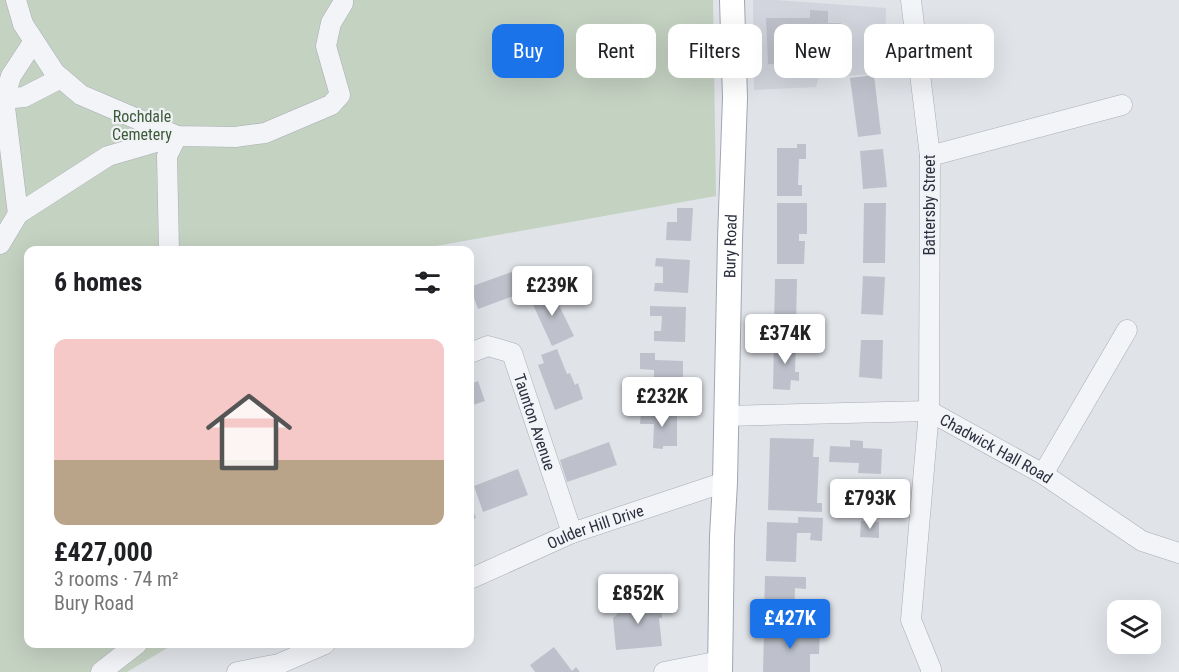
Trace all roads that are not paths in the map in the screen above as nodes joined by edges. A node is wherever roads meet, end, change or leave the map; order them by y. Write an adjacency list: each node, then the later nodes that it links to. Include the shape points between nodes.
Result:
1 (16, 0): 5 (street, via 23,24)
2 (343, 0): 9 (street, via 331,23 326,46 340,95 331,105 265,133 235,138)
3 (732, 0): 19 (main road, Bury Road, via 735,98)
4 (911, 0): 10 (street, Battersby Street)
5 (34, 40): 6 (street); 7 (street)
6 (62, 78): 7 (street, via 24,97); 9 (street, via 81,95)
7 (2, 97): 11 (street)
8 (1122, 105): 10 (street)
9 (177, 135): 12 (street, via 108,156); 15 (street, via 167,156)
10 (930, 156): 18 (street, Battersby Street)
11 (14, 183): 12 (street); 13 (street)
12 (46, 196): 13 (street)
13 (18, 214): 14 (street)
14 (0, 244)
15 (169, 246)
16 (1127, 330): 20 (street)
17 (474, 351): 22 (street, Taunton Avenue, via 488,346 512,353)
18 (929, 411): 19 (street, Chadwick Hall Road); 20 (street, Chadwick Hall Road); 31 (street, Battersby Street, via 911,620)
19 (726, 416): 21 (main road, Bury Road)
20 (1043, 474): 23 (street, Chadwick Hall Road, via 1142,541)
21 (725, 482): 22 (street, Oulder Hill Drive); 27 (main road, Bury Road)
22 (572, 532): 24 (street, Oulder Hill Drive)
23 (1179, 553)
24 (474, 577)
25 (133, 648): 28 (street)
26 (317, 648): 29 (street, via 279,664)
27 (720, 666): 30 (street)
28 (101, 672)
29 (237, 672)
30 (664, 672)
31 (931, 672)

